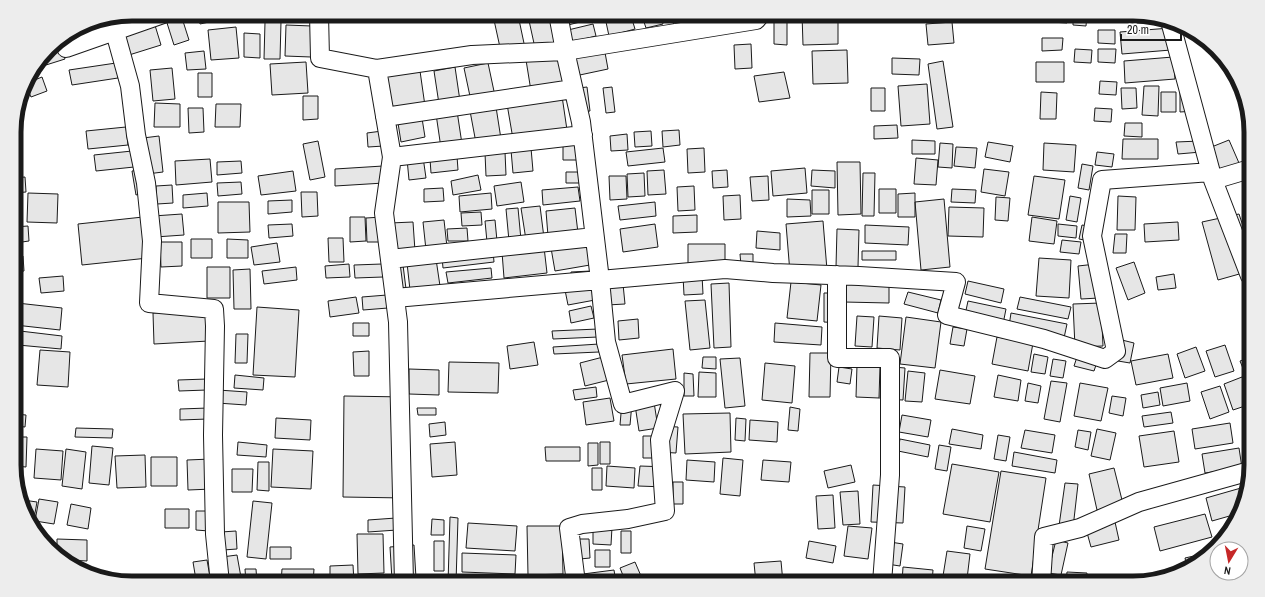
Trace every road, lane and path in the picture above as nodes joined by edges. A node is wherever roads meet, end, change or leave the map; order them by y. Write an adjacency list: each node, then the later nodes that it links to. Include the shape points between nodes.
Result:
1 (144, 21): 6 (street)
2 (319, 21): 9 (street, via 320,58)
3 (559, 21): 8 (street)
4 (750, 21): 8 (street)
5 (1172, 28): 15 (street)
6 (115, 32): 7 (street, via 66,48); 23 (street, via 130,86 136,135 146,183 152,241 149,303 214,308 213,435 215,526)
7 (65, 44)
8 (565, 51): 9 (street, via 472,55); 10 (street)
9 (377, 69): 11 (street)
10 (573, 88): 11 (street); 12 (street)
11 (385, 118): 13 (street)
12 (583, 135): 13 (street); 16 (street)
13 (392, 157): 17 (street, via 384,213)
14 (1244, 170): 15 (street)
15 (1212, 176): 18 (street); 19 (street, via 1102,180 1092,236 1116,351 1105,359 1044,339 947,315 956,282)
16 (594, 237): 17 (street); 20 (street)
17 (390, 259): 21 (street)
18 (1244, 260)
19 (837, 276): 20 (street, via 725,269); 26 (street, via 837,358 890,358 890,475)
20 (600, 280): 21 (street); 25 (street, via 606,342 623,404 675,390 660,440 665,511 569,528)
21 (395, 298): 24 (street, via 398,322)
22 (1244, 473): 27 (street, via 1139,502 1080,528 1044,537)
23 (219, 576)
24 (404, 576)
25 (575, 576)
26 (883, 576)
27 (1041, 576)

